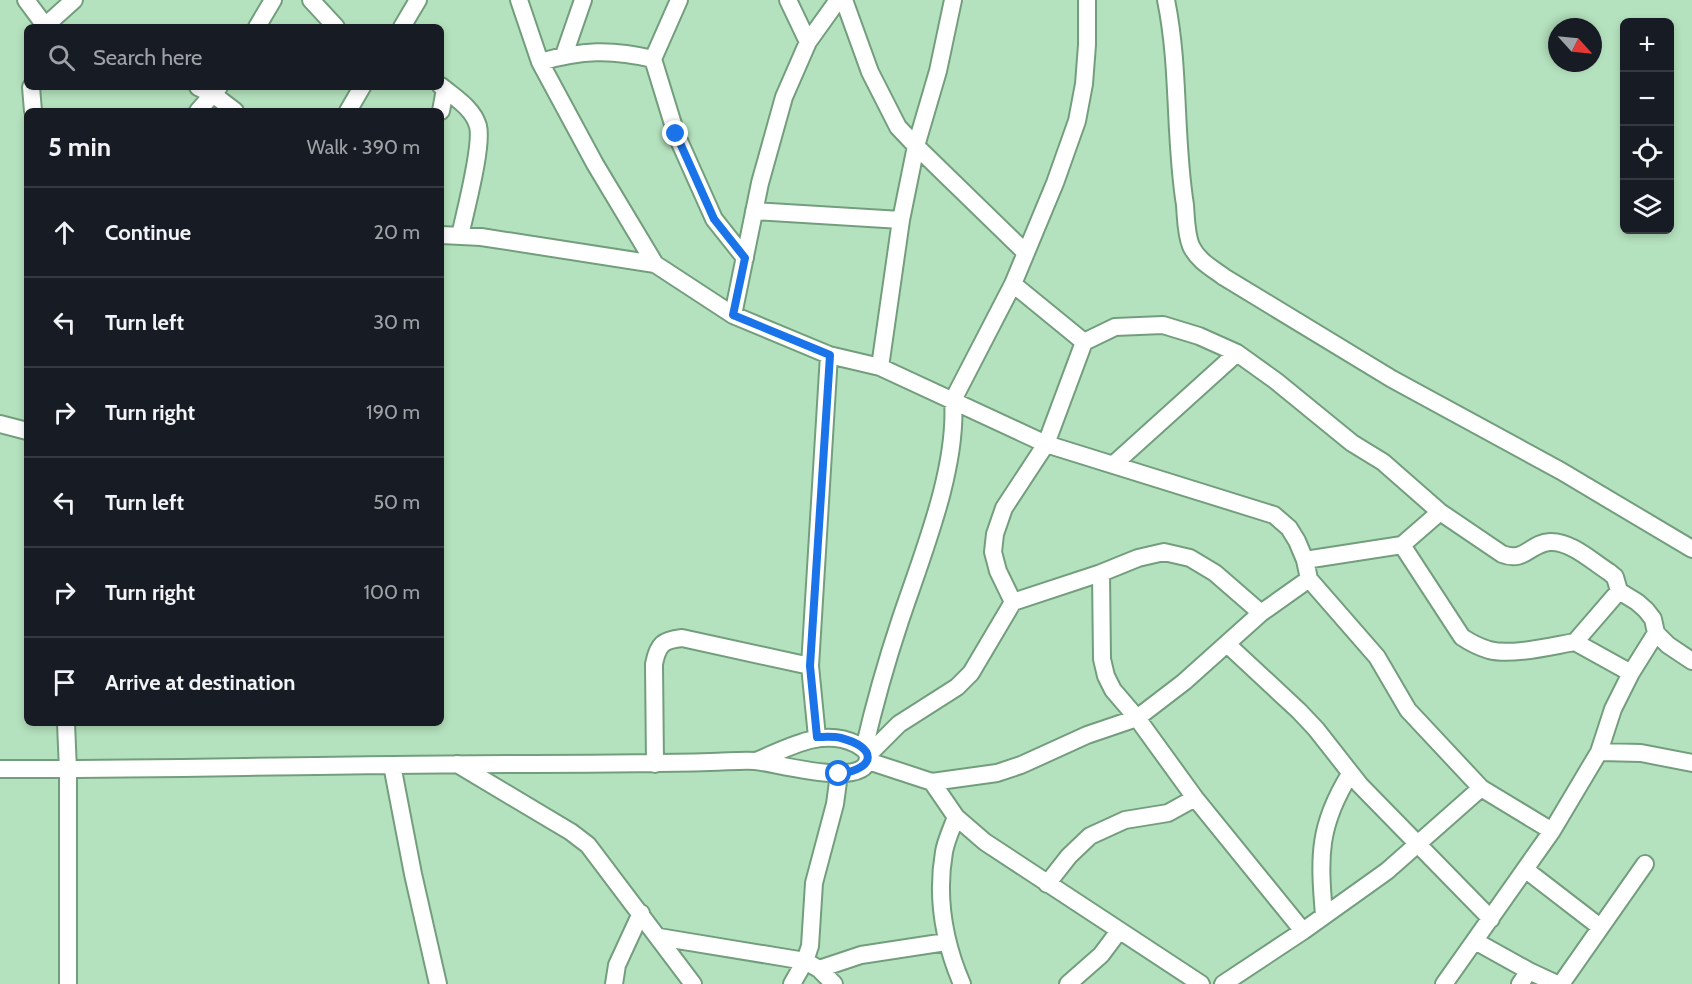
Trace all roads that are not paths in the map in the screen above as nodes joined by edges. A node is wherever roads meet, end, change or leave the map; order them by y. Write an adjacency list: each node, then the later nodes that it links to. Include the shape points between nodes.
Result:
1 (26, 0): 15 (street)
2 (74, 0): 16 (street)
3 (273, 0): 17 (street)
4 (311, 0): 18 (street)
5 (418, 0): 19 (street)
6 (519, 0): 23 (street)
7 (583, 0): 21 (street)
8 (679, 0): 22 (street)
9 (788, 0): 20 (street)
10 (838, 0): 20 (street)
11 (844, 0): 34 (street, via 870,72 898,127)
12 (953, 0): 34 (street)
13 (1087, 0): 39 (street, via 1088,45 1077,122)
14 (1166, 0): 55 (street, via 1174,50 1182,185 1191,244 1198,256 1224,277 1392,379 1561,471)
15 (43, 24)
16 (48, 24)
17 (259, 24)
18 (333, 24)
19 (404, 24)
20 (808, 42): 35 (street, via 776,121)
21 (564, 55): 22 (street, via 610,51); 23 (street)
22 (653, 59): 40 (street, via 676,134 714,219)
23 (540, 62): 41 (street)
24 (444, 88): 38 (street, via 472,113 478,126)
25 (31, 90): 29 (street)
26 (360, 90): 32 (street)
27 (443, 90): 33 (street)
28 (216, 91): 30 (street); 31 (street)
29 (33, 108)
30 (201, 108)
31 (232, 108)
32 (350, 108)
33 (441, 108)
34 (916, 146): 36 (street); 39 (street)
35 (754, 211): 36 (street); 40 (street)
36 (901, 220): 47 (street)
37 (444, 235): 38 (street)
38 (460, 236): 41 (street)
39 (1026, 253): 42 (street)
40 (745, 258): 43 (street)
41 (655, 264): 43 (street)
42 (1013, 284): 44 (street); 48 (street)
43 (733, 315): 46 (street)
44 (1084, 342): 45 (street, via 1115,327 1163,325); 51 (street)
45 (1237, 353): 52 (street); 53 (street, via 1352,443 1383,462)
46 (830, 355): 47 (street); 66 (street)
47 (880, 367): 48 (street)
48 (953, 399): 51 (street); 72 (street, via 952,439 938,508 893,641)
49 (0, 424): 50 (street)
50 (24, 430)
51 (1046, 444): 52 (street); 60 (street, via 1004,508 995,534 993,552 998,571)
52 (1114, 464): 56 (street, via 1274,515 1288,528)
53 (1440, 512): 54 (street); 59 (street, via 1512,558 1548,542 1570,547 1615,577)
54 (1402, 545): 56 (street); 63 (street, via 1462,638 1476,646 1508,651)
55 (1692, 549)
56 (1305, 560): 58 (street)
57 (1101, 573): 60 (street); 61 (street, via 1164,552 1190,558 1215,573); 68 (street, via 1102,659 1106,676)
58 (1310, 579): 61 (street); 83 (street, via 1377,657 1408,710)
59 (1619, 591): 62 (street, via 1646,610); 63 (street)
60 (1013, 602): 72 (street, via 971,673 957,687 899,724)
61 (1261, 614): 64 (street)
62 (1656, 633): 65 (street); 67 (street)
63 (1575, 642): 67 (street)
64 (1227, 644): 68 (street); 81 (street, via 1316,729)
65 (1692, 661)
66 (810, 666): 70 (street); 76 (street, via 682,638 661,644 654,664)
67 (1631, 672): 71 (street)
68 (1137, 718): 82 (street, via 996,773); 84 (street)
69 (66, 726): 79 (street)
70 (817, 737): 72 (street, via 840,738); 73 (street)
71 (1599, 752): 74 (street, via 1641,753); 86 (street)
72 (867, 755): 80 (street, via 860,770); 82 (street)
73 (756, 761): 76 (street); 80 (street)
74 (1692, 763)
75 (457, 764): 76 (street); 77 (street); 91 (street, via 588,845)
76 (655, 764)
77 (392, 765): 79 (street); 103 (street)
78 (0, 769): 79 (street)
79 (68, 770): 102 (street)
80 (839, 774): 100 (street, via 814,883)
81 (1350, 774): 87 (street); 92 (street, via 1331,808 1322,843)
82 (932, 782): 85 (street)
83 (1481, 788): 86 (street); 87 (street)
84 (1195, 798): 90 (street, via 1168,813 1125,820 1090,836); 96 (street)
85 (956, 817): 90 (street); 99 (street, via 944,850 941,878 940,904)
86 (1552, 831): 89 (street)
87 (1419, 844): 92 (street); 93 (street)
88 (1645, 864): 94 (street)
89 (1526, 870): 93 (street); 94 (street)
90 (1047, 884): 95 (street)
91 (641, 914): 97 (street); 104 (street, via 617,965)
92 (1324, 915): 96 (street)
93 (1491, 919): 98 (street)
94 (1600, 927): 113 (street)
95 (1119, 931): 109 (street, via 1101,955); 110 (street)
96 (1303, 931): 111 (street)
97 (659, 937): 100 (street); 105 (street)
98 (1475, 941): 101 (street); 112 (street)
99 (946, 942): 100 (street); 108 (street)
100 (812, 965): 106 (street); 107 (street)
101 (1525, 977): 113 (street)
102 (68, 984)
103 (438, 984)
104 (614, 984)
105 (693, 984)
106 (792, 984)
107 (834, 984)
108 (962, 984)
109 (1068, 984)
110 (1201, 984)
111 (1223, 984)
112 (1444, 984)
113 (1559, 984)

